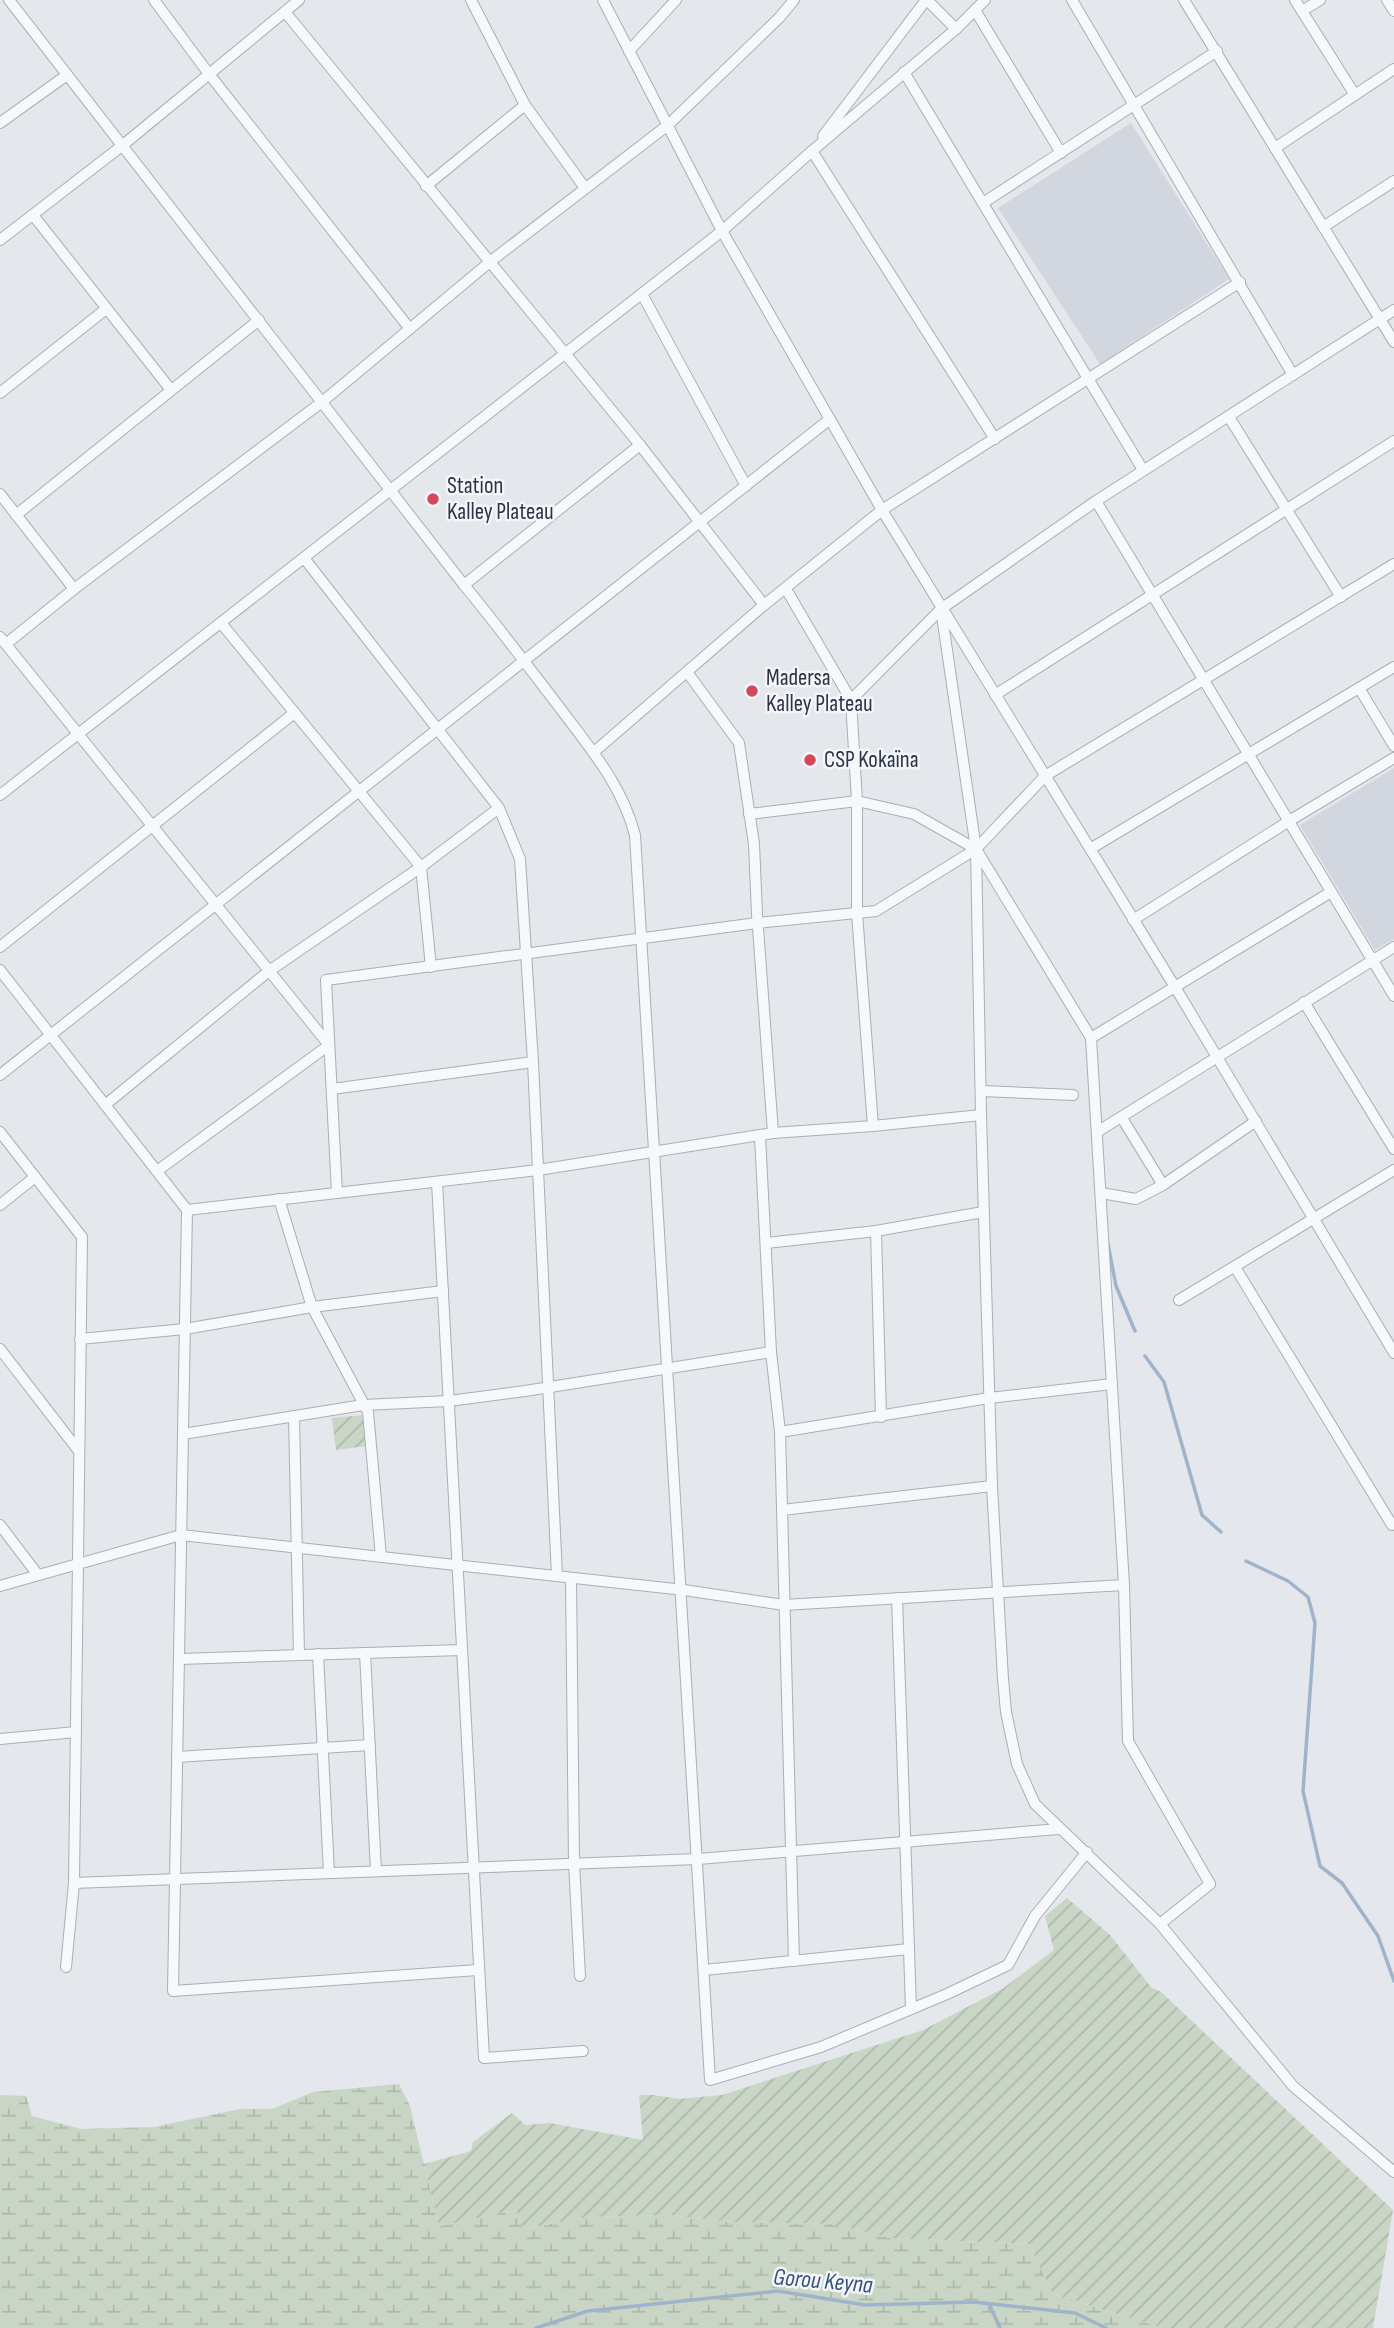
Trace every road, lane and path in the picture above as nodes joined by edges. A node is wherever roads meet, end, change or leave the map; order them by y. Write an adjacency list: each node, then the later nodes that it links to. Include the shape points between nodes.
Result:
1 (9, 0): 24 (street)
2 (154, 0): 25 (street)
3 (299, 0): 18 (street)
4 (471, 0): 27 (street)
5 (603, 0): 20 (street)
6 (677, 0): 20 (street)
7 (794, 0): 30 (street)
8 (927, 0): 19 (street); 33 (street)
9 (985, 0): 15 (street)
10 (1072, 0): 28 (street)
11 (1184, 0): 21 (street)
12 (1295, 0): 16 (street)
13 (1320, 0): 16 (street)
14 (1387, 0): 17 (street)
15 (975, 10): 19 (street); 34 (street)
16 (1302, 11): 26 (street)
17 (1394, 11)
18 (285, 12): 25 (street); 36 (street)
19 (956, 29): 23 (street)
20 (629, 51): 30 (street)
21 (1217, 51): 28 (street); 32 (street)
22 (1394, 69): 26 (street)
23 (904, 72): 33 (street); 38 (street)
24 (67, 75): 29 (street); 31 (street)
25 (209, 75): 31 (street); 50 (street)
26 (1354, 95): 32 (street)
27 (525, 105): 36 (street); 37 (street)
28 (1134, 105): 34 (street); 44 (street)
29 (0, 123)
30 (668, 125): 37 (street); 41 (street)
31 (123, 145): 39 (street); 49 (street)
32 (1275, 148): 40 (street)
33 (812, 151): 41 (street); 60 (street)
34 (1060, 153): 38 (street)
35 (1394, 181): 40 (street)
36 (426, 186): 43 (street)
37 (585, 188): 43 (street)
38 (983, 203): 54 (street)
39 (33, 215): 42 (street); 46 (street)
40 (1323, 227): 48 (street)
41 (722, 231): 45 (street); 59 (street)
42 (0, 240)
43 (491, 261): 50 (street); 52 (street)
44 (1240, 282): 53 (street); 54 (street)
45 (642, 294): 52 (street); 64 (street)
46 (106, 309): 55 (street); 56 (street)
47 (1394, 310): 48 (street)
48 (1380, 318): 51 (street); 53 (street)
49 (259, 320): 55 (street); 57 (street)
50 (410, 329): 57 (street)
51 (1394, 342)
52 (565, 354): 62 (street); 65 (street)
53 (1293, 375): 58 (street)
54 (1088, 379): 60 (street); 63 (street)
55 (171, 390): 70 (street)
56 (0, 393)
57 (322, 402): 65 (street); 75 (street)
58 (1229, 417): 63 (street); 68 (street)
59 (830, 419): 64 (street); 69 (street)
60 (995, 439): 69 (street)
61 (1394, 440): 68 (street)
62 (640, 445): 71 (street); 74 (street)
63 (1143, 470): 67 (street)
64 (746, 486): 71 (street)
65 (390, 490): 72 (street); 74 (street)
66 (0, 494): 70 (street)
67 (1096, 500): 77 (street); 80 (street)
68 (1287, 509): 77 (street); 78 (street)
69 (882, 510): 76 (street); 80 (street)
70 (16, 514): 75 (street)
71 (700, 522): 79 (street); 83 (street)
72 (304, 558): 81 (street); 91 (street)
73 (1394, 564): 78 (street)
74 (464, 585): 83 (street)
75 (74, 589): 82 (street)
76 (786, 589): 79 (street); 89 (street)
77 (1152, 595): 86 (street); 88 (street)
78 (1341, 597): 86 (street)
79 (764, 605): 85 (street)
80 (941, 609): 88 (street); 89 (street); 105 (street)
81 (221, 623): 90 (street); 92 (street)
82 (3, 640): 92 (street)
83 (526, 660): 91 (street); 94 (street)
84 (1394, 667): 87 (street)
85 (687, 672): 94 (street); 102 (street, via 739,743)
86 (1204, 680): 95 (street); 97 (street)
87 (1359, 688): 93 (street); 95 (street)
88 (995, 695): 97 (street)
89 (851, 700): 100 (street)
90 (293, 714): 98 (street); 104 (street)
91 (437, 730): 98 (street); 101 (street)
92 (78, 734): 99 (street); 104 (street)
93 (1394, 746)
94 (594, 752): 113 (street, via 620,793 635,835)
95 (1249, 755): 103 (street); 106 (street)
96 (1394, 758): 103 (street)
97 (1045, 776): 105 (street); 106 (street)
98 (358, 793): 107 (street); 109 (street)
99 (1, 794)
100 (857, 800): 102 (street); 105 (street, via 914,814); 110 (street)
101 (499, 808): 107 (street); 116 (street, via 520,859)
102 (749, 814): 112 (street)
103 (1289, 821): 108 (street); 111 (street)
104 (152, 826): 109 (street); 114 (street)
105 (976, 849): 110 (street, via 876,911); 125 (street); 131 (street)
106 (1090, 849): 111 (street)
107 (421, 867): 118 (street); 120 (street)
108 (1331, 892): 117 (street); 121 (street)
109 (216, 905): 120 (street); 124 (street)
110 (858, 913): 112 (street); 137 (street)
111 (1133, 920): 121 (street)
112 (757, 923): 113 (street); 140 (street)
113 (642, 940): 116 (street); 143 (street)
114 (0, 947)
115 (1394, 947): 117 (street)
116 (526, 955): 118 (street); 128 (street)
117 (1372, 960): 122 (street); 123 (street)
118 (431, 967): 126 (street, via 326,980)
119 (0, 970): 124 (street)
120 (269, 971): 126 (street); 133 (street)
121 (1175, 987): 125 (street); 127 (street)
122 (1394, 996)
123 (1304, 1002): 127 (street); 142 (street)
124 (51, 1035): 129 (street); 133 (street)
125 (1091, 1038): 139 (street)
126 (329, 1045): 130 (street); 146 (street)
127 (1216, 1056): 135 (street); 136 (street)
128 (533, 1062): 130 (street); 144 (street)
129 (0, 1075)
130 (331, 1089): 150 (street)
131 (981, 1091): 132 (street); 134 (street)
132 (1073, 1095)
133 (105, 1105): 146 (street)
134 (981, 1115): 137 (street); 155 (street)
135 (1122, 1118): 139 (street); 149 (street)
136 (1256, 1121): 149 (street); 156 (street)
137 (873, 1126): 140 (street)
138 (0, 1132): 147 (street)
139 (1097, 1132): 151 (street)
140 (773, 1133): 141 (street)
141 (760, 1136): 143 (street); 158 (street)
142 (1394, 1149)
143 (656, 1152): 144 (street); 168 (street)
144 (538, 1170): 148 (street); 170 (street)
145 (1394, 1170): 156 (street)
146 (157, 1171): 154 (street)
147 (34, 1177): 153 (street); 164 (street, via 82,1237)
148 (437, 1182): 150 (street); 160 (street)
149 (1163, 1185): 151 (street, via 1136,1199)
150 (337, 1193): 152 (street)
151 (1101, 1193): 169 (street)
152 (279, 1199): 154 (street); 162 (street)
153 (0, 1205)
154 (187, 1210): 163 (street)
155 (983, 1212): 157 (street); 171 (street)
156 (1315, 1218): 159 (street); 167 (street)
157 (876, 1231): 158 (street); 175 (street)
158 (766, 1243): 166 (street)
159 (1235, 1267): 161 (street); 182 (street)
160 (443, 1292): 162 (street); 172 (street)
161 (1180, 1300)
162 (312, 1307): 163 (street); 173 (street)
163 (186, 1329): 164 (street); 177 (street)
164 (79, 1339): 178 (street)
165 (0, 1349): 178 (street)
166 (771, 1352): 168 (street); 176 (street)
167 (1394, 1353)
168 (669, 1369): 170 (street); 193 (street)
169 (1112, 1384): 171 (street); 191 (street)
170 (548, 1387): 172 (street); 189 (street)
171 (989, 1398): 175 (street); 179 (street)
172 (449, 1401): 173 (street); 187 (street)
173 (363, 1405): 174 (street); 185 (street, via 368,1412)
174 (294, 1416): 177 (street); 184 (street)
175 (881, 1417): 176 (street)
176 (780, 1432): 180 (street)
177 (183, 1434): 183 (street)
178 (78, 1450): 186 (street)
179 (992, 1486): 180 (street); 194 (street)
180 (782, 1510): 196 (street)
181 (0, 1525): 188 (street)
182 (1392, 1525)
183 (181, 1535): 184 (street); 186 (street); 201 (street)
184 (297, 1548): 185 (street); 200 (street)
185 (381, 1557): 187 (street)
186 (77, 1564): 188 (street); 202 (street)
187 (458, 1565): 189 (street); 197 (street)
188 (38, 1575): 192 (street)
189 (557, 1576): 190 (street)
190 (571, 1578): 193 (street); 212 (street)
191 (1124, 1585): 194 (street); 218 (street, via 1128,1741 1210,1884)
192 (0, 1586)
193 (684, 1590): 196 (street); 211 (street)
194 (998, 1592): 195 (street); 207 (street, via 1006,1712 1017,1764 1035,1804)
195 (897, 1598): 196 (street); 208 (street)
196 (785, 1605): 209 (street)
197 (461, 1650): 198 (street); 213 (street)
198 (365, 1653): 199 (street); 204 (street)
199 (318, 1654): 200 (street); 205 (street)
200 (299, 1655): 201 (street)
201 (179, 1659): 206 (street)
202 (76, 1732): 203 (street); 217 (street)
203 (0, 1739)
204 (370, 1745): 205 (street); 214 (street)
205 (323, 1748): 206 (street); 215 (street)
206 (177, 1757): 216 (street)
207 (1059, 1829): 208 (street); 210 (street)
208 (905, 1843): 209 (street); 219 (street)
209 (791, 1852): 211 (street); 220 (street)
210 (1087, 1852): 218 (street); 225 (street, via 1035,1916 1008,1965)
211 (698, 1858): 212 (street); 223 (street)
212 (573, 1863): 213 (street); 224 (street)
213 (473, 1867): 214 (street); 222 (street)
214 (376, 1871): 215 (street)
215 (329, 1873): 216 (street)
216 (175, 1879): 217 (street); 222 (street, via 173,1991)
217 (74, 1883): 221 (street)
218 (1160, 1924): 227 (street, via 1293,2086)
219 (909, 1949): 220 (street); 225 (street)
220 (794, 1961): 223 (street)
221 (66, 1967)
222 (478, 1970): 226 (street, via 484,2057)
223 (704, 1970): 225 (street, via 710,2080 821,2047)
224 (580, 1976)
225 (911, 2009)
226 (583, 2051)
227 (1394, 2172)

